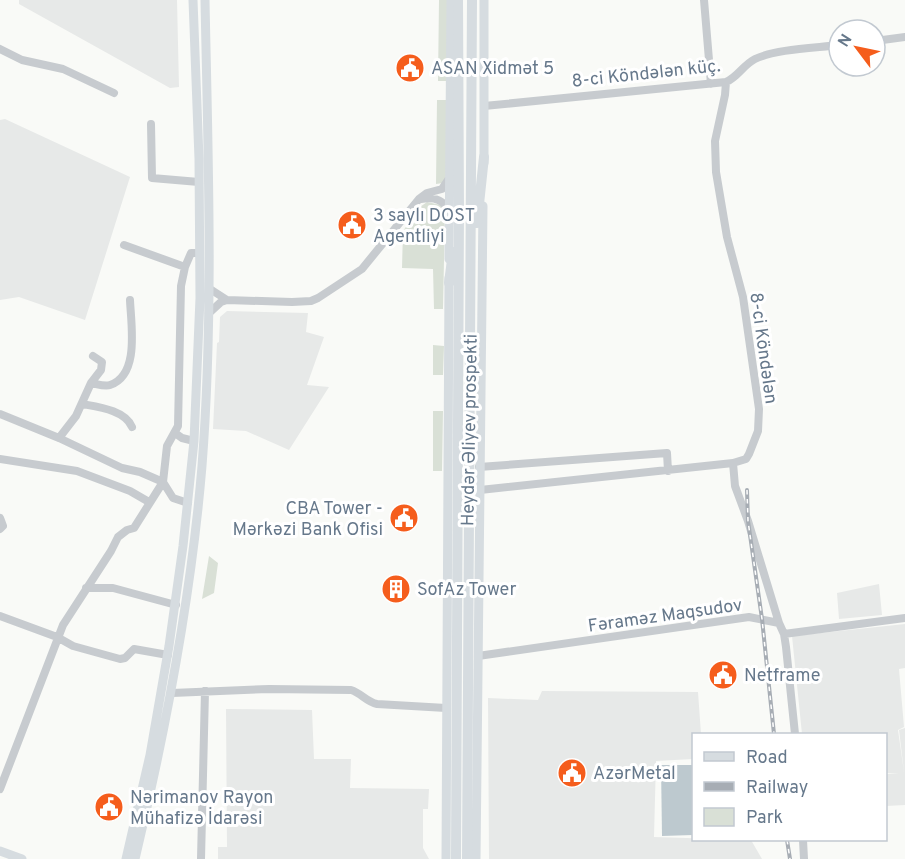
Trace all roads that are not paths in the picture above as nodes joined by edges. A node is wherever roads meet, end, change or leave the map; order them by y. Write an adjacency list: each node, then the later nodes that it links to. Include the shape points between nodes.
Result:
1 (193, 0): 18 (main road)
2 (205, 0): 18 (main road)
3 (451, 0): 19 (main road)
4 (458, 0): 22 (highway, Heydər Əliyev prospekti)
5 (472, 0): 27 (highway, Heydər Əliyev prospekti)
6 (484, 0): 15 (main road)
7 (704, 0): 13 (street)
8 (905, 37): 9 (street)
9 (887, 39)
10 (827, 46): 12 (street, 8-ci Köndələn küç., via 760,57)
11 (0, 49): 14 (street, via 22,60 63,69)
12 (726, 82): 13 (street, 8-ci Köndələn küç.); 43 (street, 8-ci Köndələn, via 715,141 716,172 743,297 759,409 758,431 749,454)
13 (711, 84): 15 (street, 8-ci Köndələn küç.)
14 (114, 93)
15 (484, 106): 17 (main road)
16 (152, 124): 20 (street, via 152,178)
17 (484, 157): 27 (highway); 44 (main road)
18 (203, 159): 20 (main road); 29 (main road)
19 (450, 169): 21 (street, via 445,188); 23 (main road)
20 (199, 182): 25 (main road)
21 (419, 199): 23 (street, via 440,200); 31 (street, via 362,269 318,298 292,302)
22 (459, 210): 28 (highway); 76 (highway, Heydər Əliyev prospekti)
23 (450, 218): 28 (main road)
24 (124, 245): 26 (street)
25 (200, 253): 26 (street, via 190,253); 33 (main road)
26 (185, 267): 39 (street)
27 (471, 277): 77 (highway, Heydər Əliyev prospekti)
28 (449, 282): 63 (main road)
29 (210, 289): 31 (street); 32 (main road)
30 (130, 300): 35 (street, via 132,340 128,368 109,385)
31 (227, 300): 32 (street)
32 (209, 313): 33 (main road)
33 (204, 355): 41 (main road); 62 (main road, via 202,468)
34 (93, 356): 35 (street, via 103,366)
35 (92, 383): 36 (street)
36 (82, 404): 38 (street, via 122,416); 40 (street)
37 (0, 414): 40 (street)
38 (132, 427)
39 (175, 433): 41 (street); 46 (street, via 167,446)
40 (59, 438): 46 (street, via 114,465)
41 (194, 441): 49 (main road)
42 (0, 459): 48 (street, via 77,471)
43 (733, 463): 45 (street); 56 (street, via 735,486)
44 (479, 467): 45 (street, via 667,453); 47 (main road)
45 (668, 471): 47 (street)
46 (163, 482): 48 (street); 49 (street, via 173,498)
47 (480, 490): 60 (main road)
48 (150, 502): 52 (street, via 134,528 118,537)
49 (188, 503): 53 (main road)
50 (0, 518): 51 (street)
51 (0, 529)
52 (86, 588): 53 (street, via 113,588); 58 (street)
53 (176, 605): 59 (main road)
54 (0, 616): 58 (street)
55 (905, 618): 57 (street)
56 (779, 623): 57 (street); 60 (street, Fəraməz Maqsudov, via 749,617)
57 (784, 634): 64 (street)
58 (57, 638): 59 (street, via 120,659 134,650); 66 (street)
59 (168, 655): 65 (main road)
60 (478, 656): 78 (main road)
61 (206, 691): 62 (street); 63 (street, via 351,690 377,704); 74 (street)
62 (172, 693): 65 (main road)
63 (446, 708): 75 (main road)
64 (795, 733)
65 (154, 756): 72 (main road); 73 (main road)
66 (0, 789)
67 (803, 841): 79 (street)
68 (0, 851): 71 (main road)
69 (0, 857): 70 (main road)
70 (6, 859)
71 (22, 859)
72 (126, 859)
73 (135, 859)
74 (201, 859)
75 (446, 859)
76 (456, 859)
77 (467, 859)
78 (476, 859)
79 (804, 859)

